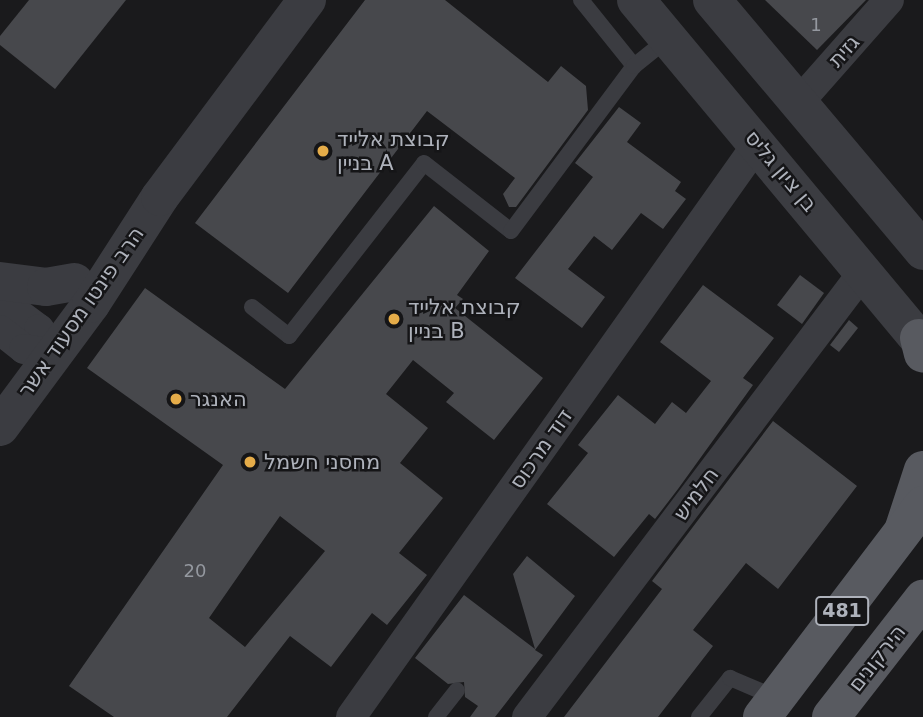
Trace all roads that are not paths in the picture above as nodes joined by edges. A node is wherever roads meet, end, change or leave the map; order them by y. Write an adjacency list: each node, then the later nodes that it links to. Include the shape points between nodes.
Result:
1 (307, 0): 10 (street, הרב פינטו מסעוד אשר)
2 (581, 0): 7 (lane)
3 (636, 0): 6 (street, בן ציון גליס)
4 (889, 0): 8 (street, גזית)
5 (723, 4): 8 (street)
6 (669, 38): 7 (lane); 9 (street, בן ציון גליס)
7 (634, 66): 16 (lane, via 511,231 424,163 289,336)
8 (799, 102): 11 (street)
9 (770, 157): 12 (street, בן ציון גליס); 27 (street, דוד מרכוס, via 731,182)
10 (160, 197): 14 (street, הרב פינטו מסעוד אשר); 17 (street, הרב פינטו מסעוד אשר)
11 (923, 251)
12 (864, 271): 18 (street, בן ציון גליס); 29 (street, חלמיש)
13 (0, 281): 14 (street, via 46,287)
14 (75, 282): 17 (street, הרב פינטו מסעוד אשר)
15 (0, 300): 17 (street)
16 (253, 307)
17 (29, 341): 19 (street, הרב פינטו מסעוד אשר); 20 (street, הרב פינטו מסעוד אשר)
18 (922, 345)
19 (0, 382)
20 (0, 427)
21 (923, 470): 22 (main road)
22 (913, 518): 26 (main road, 481)
23 (923, 599): 24 (main road, הירקונים / 481)
24 (911, 620): 31 (main road, הירקונים / 481)
25 (457, 690): 28 (lane)
26 (769, 708): 30 (lane, via 730,678)
27 (354, 716)
28 (436, 717)
29 (527, 717)
30 (699, 717)
31 (831, 717)

